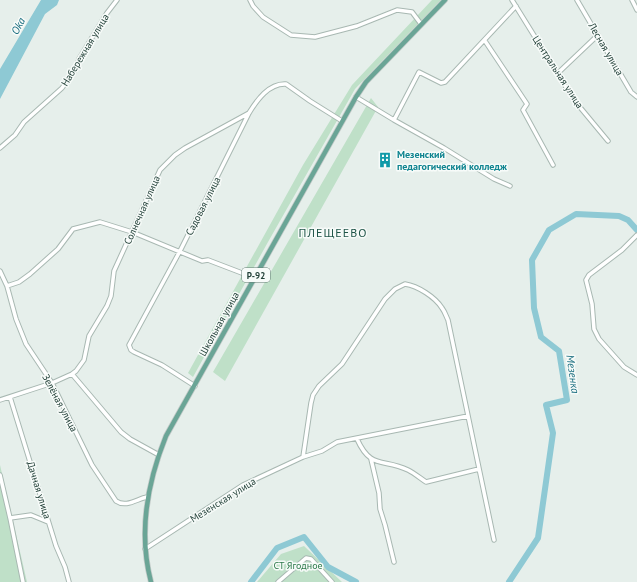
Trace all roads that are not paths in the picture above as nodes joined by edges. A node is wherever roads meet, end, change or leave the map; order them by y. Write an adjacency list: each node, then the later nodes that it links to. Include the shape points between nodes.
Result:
1 (117, 0): 19 (street, Набережная улица, via 62,88)
2 (250, 0): 9 (street, via 263,16 292,35 320,36 357,26 397,10 412,12)
3 (445, 0): 9 (main road, Р-92)
4 (512, 0): 7 (street, Центральная улица)
5 (577, 0): 10 (street, Лесная улица)
6 (632, 0): 8 (street)
7 (516, 6): 11 (street); 12 (street, Центральная улица)
8 (637, 10)
9 (421, 24): 13 (main road, Р-92, via 366,82)
10 (598, 35): 12 (street); 14 (street, Лесная улица, via 631,92)
11 (485, 41): 16 (street, via 445,82 441,83 419,72); 20 (street, via 527,104 522,110)
12 (558, 73): 18 (street, Центральная улица, via 574,100)
13 (356, 97): 16 (street); 17 (main road, Школьная улица / Р-92)
14 (637, 97)
15 (250, 113): 17 (street, Садовая улица, via 260,97 271,88 282,84); 22 (street, Солнечная улица, via 185,148 160,170); 24 (street, Садовая улица)
16 (394, 120): 21 (street)
17 (342, 121): 26 (main road, Школьная улица / Р-92)
18 (608, 141)
19 (0, 148)
20 (553, 165)
21 (510, 186)
22 (132, 232): 24 (street); 27 (street, via 100,222 76,228 58,249 30,274 19,282); 28 (street, Солнечная улица, via 114,271 108,306 89,336 84,360)
23 (637, 235): 29 (street, via 586,280 592,304 594,329 624,367)
24 (180, 251): 26 (street); 31 (street, Садовая улица, via 129,345 134,352 162,365)
25 (0, 271): 27 (street, Зелёная улица)
26 (255, 278): 31 (main road, Школьная улица / Р-92)
27 (7, 286): 30 (street, Зелёная улица, via 26,344)
28 (72, 374): 30 (street); 36 (street, via 121,432)
29 (637, 375)
30 (52, 383): 32 (street); 41 (street, Зелёная улица, via 92,464 116,501 126,504)
31 (195, 386): 36 (main road, Школьная улица / Р-92, via 166,436)
32 (10, 397): 33 (street); 43 (street, Дачная улица)
33 (0, 400)
34 (468, 416): 35 (street, Мезенская улица); 37 (street, via 448,320 442,308 432,298 414,286 405,284 385,299 342,364 313,395); 39 (street)
35 (357, 439): 37 (street, Мезенская улица, via 338,442); 38 (street, via 362,450)
36 (159, 455): 41 (main road, Р-92)
37 (304, 457): 45 (street, Мезенская улица, via 243,485)
38 (371, 459): 39 (street, via 408,469 426,482); 46 (street, via 380,510)
39 (479, 469): 44 (street)
40 (0, 475): 42 (street)
41 (147, 497): 45 (main road, Р-92)
42 (10, 518): 43 (street, via 31,515); 47 (street)
43 (48, 522): 48 (street, Дачная улица)
44 (494, 540)
45 (145, 549): 49 (main road, Р-92)
46 (394, 562)
47 (23, 582)
48 (69, 582)
49 (151, 582)
50 (278, 582): 51 (street, via 306,558 311,559)
51 (332, 582)

